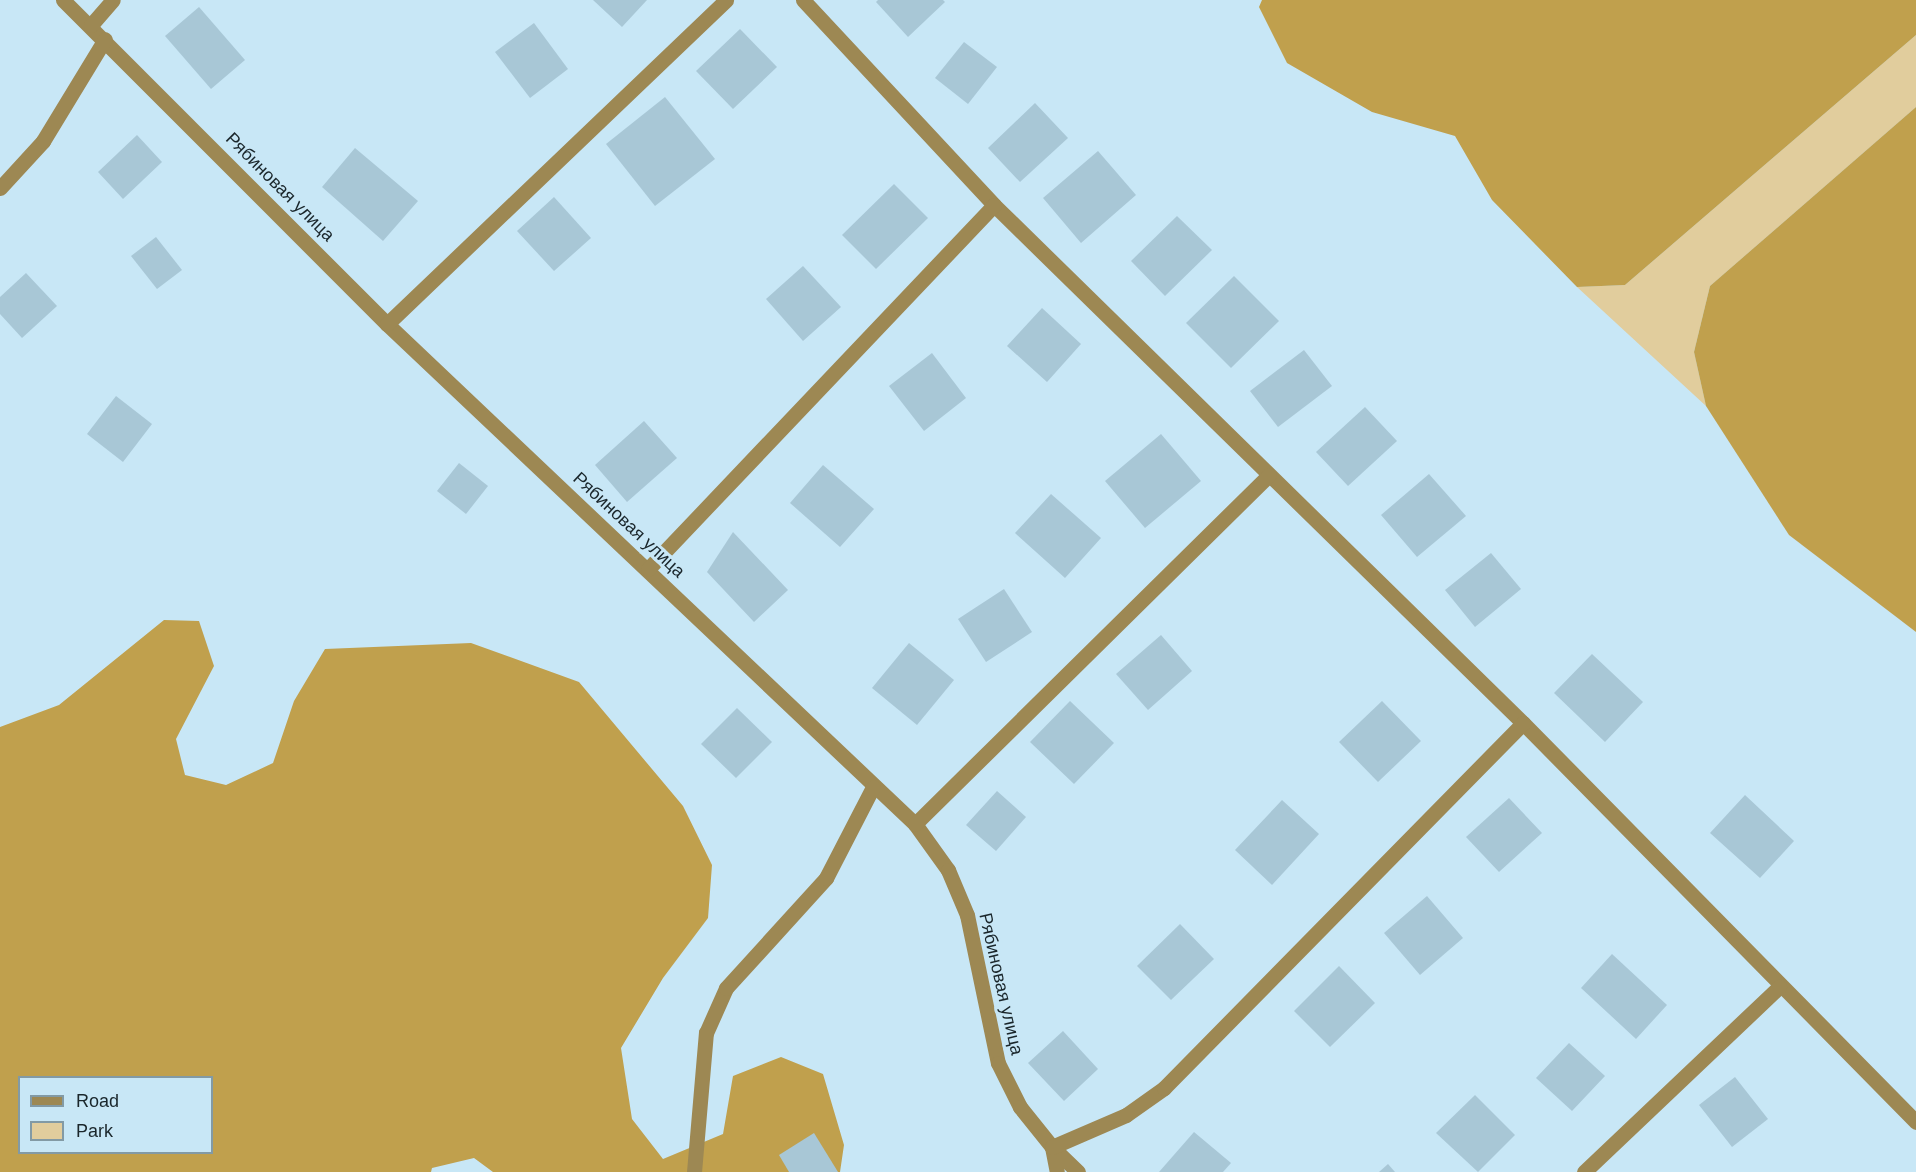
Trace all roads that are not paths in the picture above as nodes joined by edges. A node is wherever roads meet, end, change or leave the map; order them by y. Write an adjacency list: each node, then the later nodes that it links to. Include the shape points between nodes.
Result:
1 (63, 0): 5 (street, Рябиновая улица)
2 (113, 0): 5 (street)
3 (726, 0): 9 (street)
4 (803, 0): 8 (street)
5 (91, 25): 6 (street, Рябиновая улица)
6 (105, 39): 7 (street, via 43,141); 9 (street, Рябиновая улица)
7 (0, 188)
8 (994, 205): 10 (street); 11 (street)
9 (387, 324): 11 (street, Рябиновая улица)
10 (1269, 475): 12 (street); 14 (street)
11 (648, 569): 13 (street, Рябиновая улица)
12 (1523, 723): 15 (street); 17 (street, via 1164,1088 1126,1116)
13 (873, 787): 14 (street, Рябиновая улица); 18 (street, via 826,878 726,988 706,1033)
14 (915, 824): 17 (street, Рябиновая улица, via 948,870 967,915 998,1063 1020,1107)
15 (1779, 987): 16 (street); 21 (street)
16 (1916, 1122)
17 (1052, 1147): 19 (street); 20 (street, Рябиновая улица)
18 (694, 1172)
19 (1056, 1172)
20 (1078, 1172)
21 (1584, 1172)

